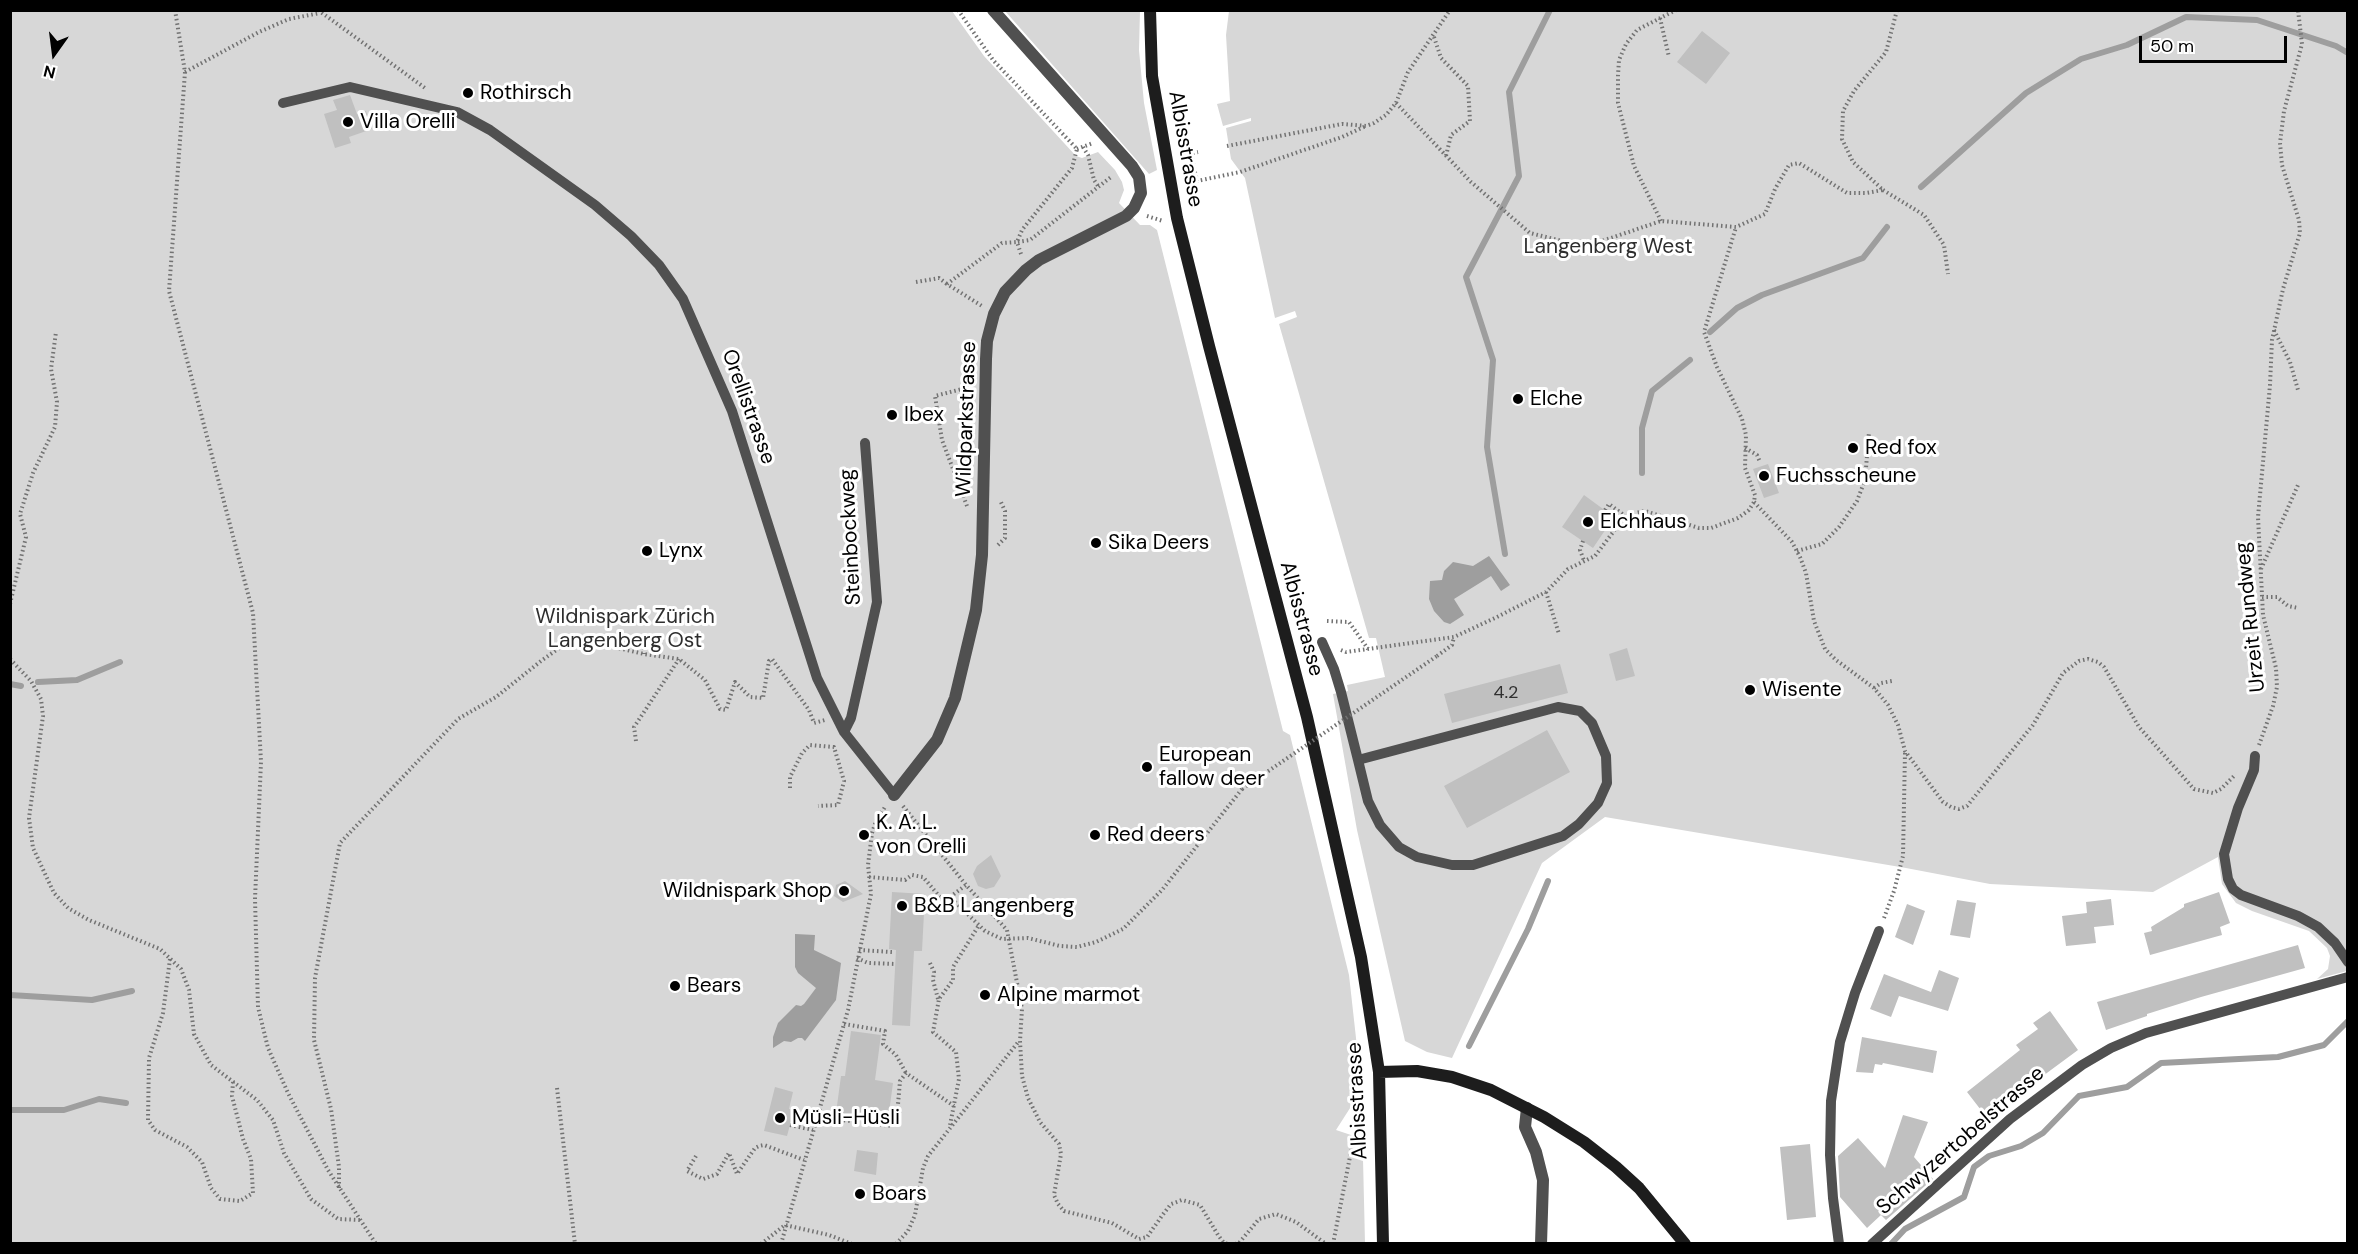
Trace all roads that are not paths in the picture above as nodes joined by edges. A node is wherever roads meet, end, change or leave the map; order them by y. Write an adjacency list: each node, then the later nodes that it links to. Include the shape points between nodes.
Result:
1 (993, 10): 9 (street, Wildparkstrasse, via 1132,166 1141,185 1138,200 1126,216 1039,260 1005,292 994,314 987,341 983,529 976,609 955,698 937,740)
2 (1150, 10): 13 (main road, Albisstrasse, via 1152,76 1173,198 1307,717 1361,957)
3 (283, 103): 6 (lane, Orellistrasse, via 350,87 457,112 490,130 595,205 659,265 683,299 732,411 817,678)
4 (865, 443): 6 (lane, Steinbockweg, via 877,602 851,718)
5 (1322, 642): 8 (lane, via 1334,669)
6 (844, 732): 9 (lane, Orellistrasse)
7 (2255, 756): 11 (lane, via 2254,770 2224,854 2224,867 2233,889 2318,927)
8 (1358, 760): 8 (lane, via 1368,801 1380,825 1399,847 1417,857 1452,865 1473,865 1563,836 1598,803 1607,783 1606,756 1592,723 1580,711 1558,707)
9 (894, 795)
10 (1879, 931): 18 (lane, via 1840,1042 1831,1101 1831,1177)
11 (2348, 962)
12 (2348, 977): 19 (lane, Schwyzertobelstrasse, via 2146,1033 2111,1048 2010,1119)
13 (1378, 1072): 14 (main road, via 1418,1071 1452,1077); 15 (main road, Albisstrasse)
14 (1527, 1108): 16 (street, via 1525,1127 1543,1180); 17 (main road, via 1584,1142 1616,1167 1639,1188)
15 (1383, 1244)
16 (1540, 1244)
17 (1685, 1244)
18 (1839, 1244)
19 (1872, 1244)

